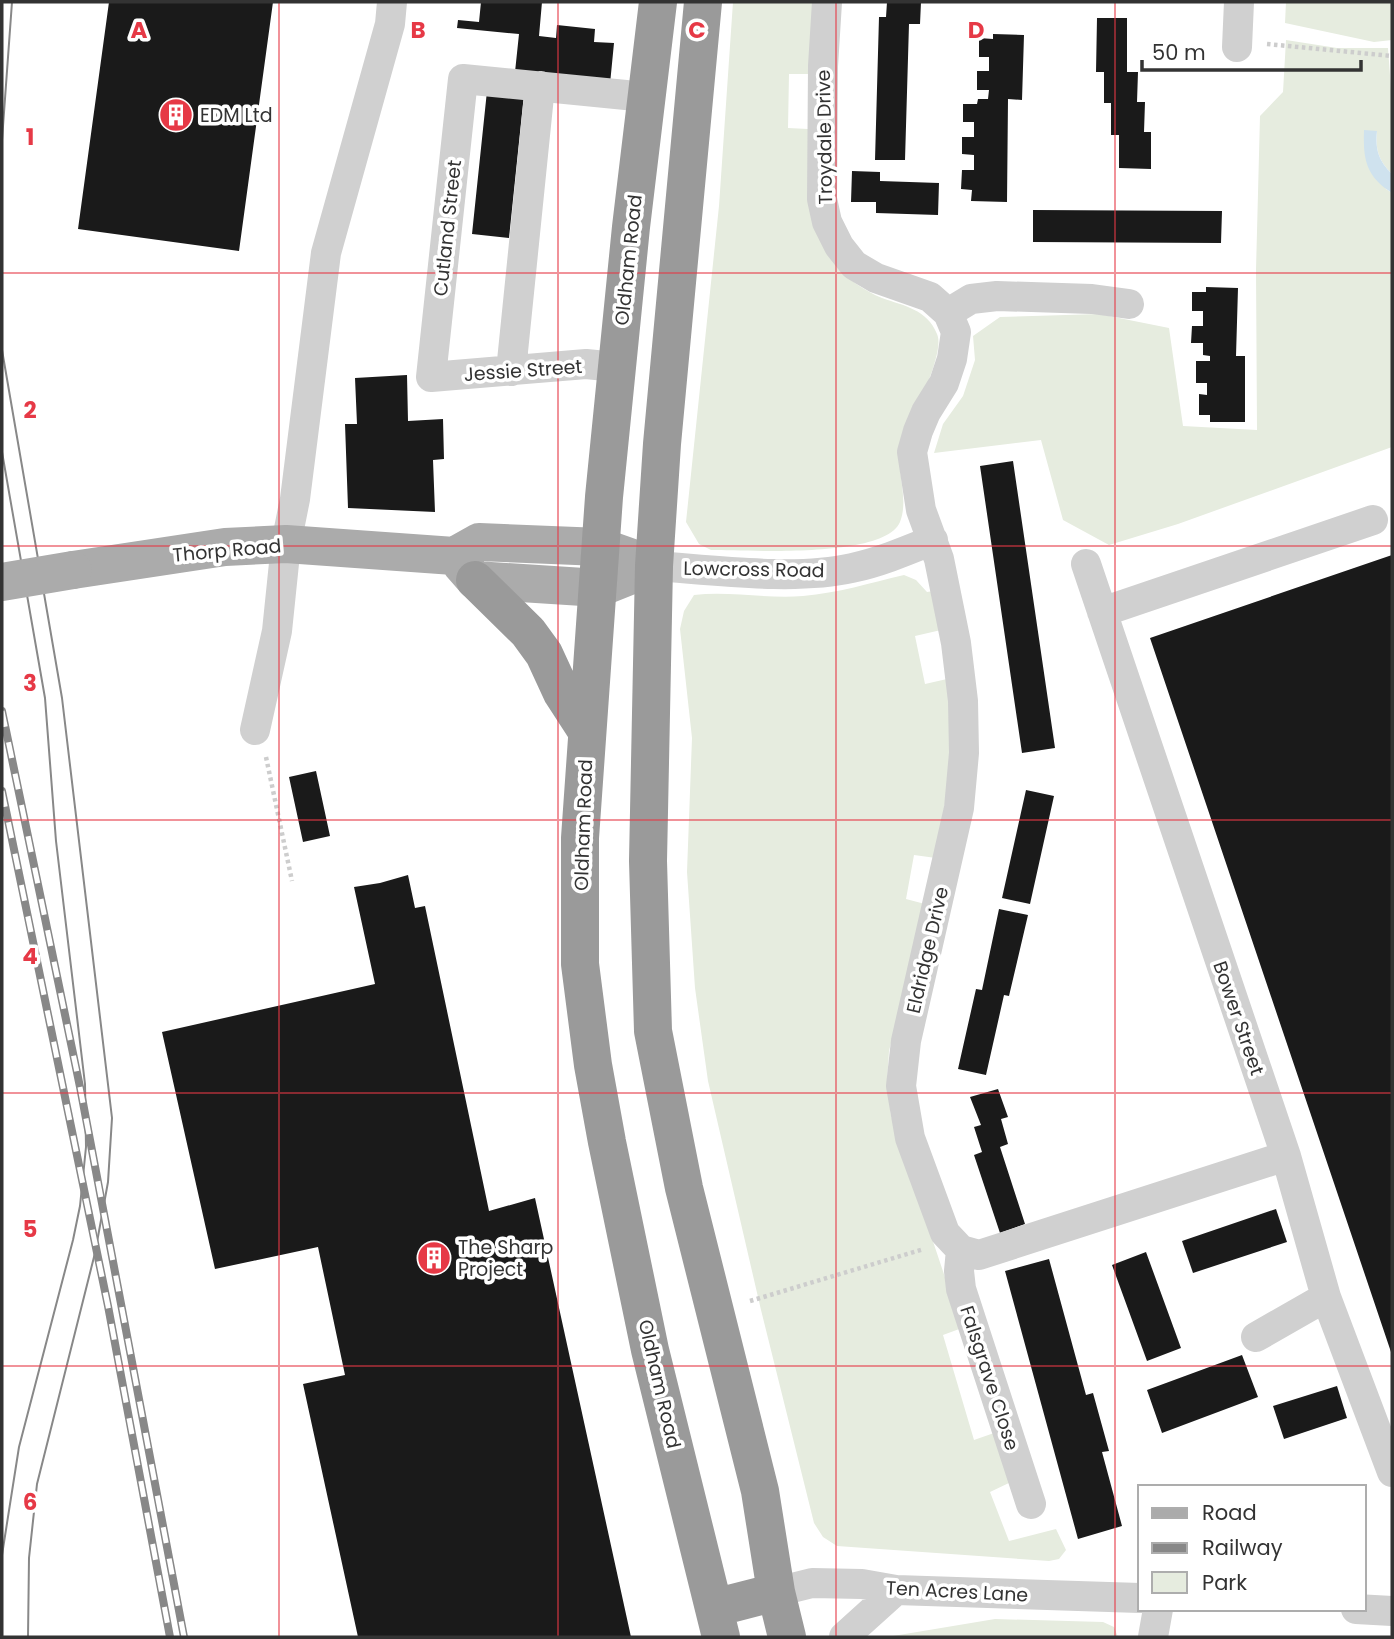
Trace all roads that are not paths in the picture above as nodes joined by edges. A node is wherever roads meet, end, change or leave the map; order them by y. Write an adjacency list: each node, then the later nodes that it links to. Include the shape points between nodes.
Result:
1 (392, 2): 16 (street, via 390,24 327,253)
2 (658, 2): 8 (highway, Oldham Road)
3 (703, 2): 19 (highway)
4 (827, 2): 10 (street, Troydale Drive, via 822,199 827,222 854,265 930,298)
5 (1239, 2): 6 (street)
6 (1238, 44)
7 (540, 86): 8 (street); 12 (street); 13 (street, Cutland Street, via 463,79)
8 (646, 97): 11 (highway, Oldham Road)
9 (1129, 304): 10 (street, via 997,296 971,299)
10 (948, 313): 15 (street, Eldridge Drive, via 956,332 951,359 912,452 921,510)
11 (616, 367): 12 (street, Jessie Street, via 586,364); 17 (highway, Oldham Road)
12 (511, 371): 13 (street, Jessie Street)
13 (431, 377)
14 (1373, 520): 23 (street)
15 (933, 540): 19 (street, Lowcross Road, via 888,558 807,573); 27 (street, Eldridge Drive, via 956,643 964,752 959,808 906,1041 901,1086 910,1138 945,1233)
16 (286, 544): 20 (main road, Thorp Road); 21 (main road, Thorp Road, bridge, via 225,547); 24 (street, via 277,631)
17 (601, 547): 19 (main road); 20 (main road, via 479,542); 22 (highway, Oldham Road)
18 (1086, 564): 23 (street, Bower Street)
19 (654, 566): 22 (main road); 34 (highway, via 648,861 653,1031 684,1188 760,1491)
20 (465, 568): 22 (main road, Thorp Road); 25 (highway, via 528,632)
21 (2, 582)
22 (599, 588): 25 (highway, Oldham Road)
23 (1102, 612): 26 (street, Bower Street)
24 (255, 730)
25 (586, 730): 39 (highway, Oldham Road, via 580,964 593,1065 650,1350)
26 (1286, 1156): 27 (street, via 979,1255); 28 (street, Bower Street)
27 (957, 1246): 32 (street, Falsgrave Close, via 961,1289)
28 (1326, 1297): 29 (street); 30 (street, Bower Street)
29 (1256, 1337)
30 (1384, 1420): 31 (street, Bower Street)
31 (1392, 1472)
32 (1031, 1504)
33 (896, 1590): 34 (street, Ten Acres Lane, via 812,1583); 35 (street, Ten Acres Lane); 41 (street)
34 (776, 1592): 39 (highway); 40 (highway)
35 (1138, 1598)
36 (1366, 1610): 38 (street)
37 (1158, 1611): 42 (street)
38 (1392, 1611)
39 (718, 1623)
40 (787, 1637)
41 (844, 1637)
42 (1153, 1637)

